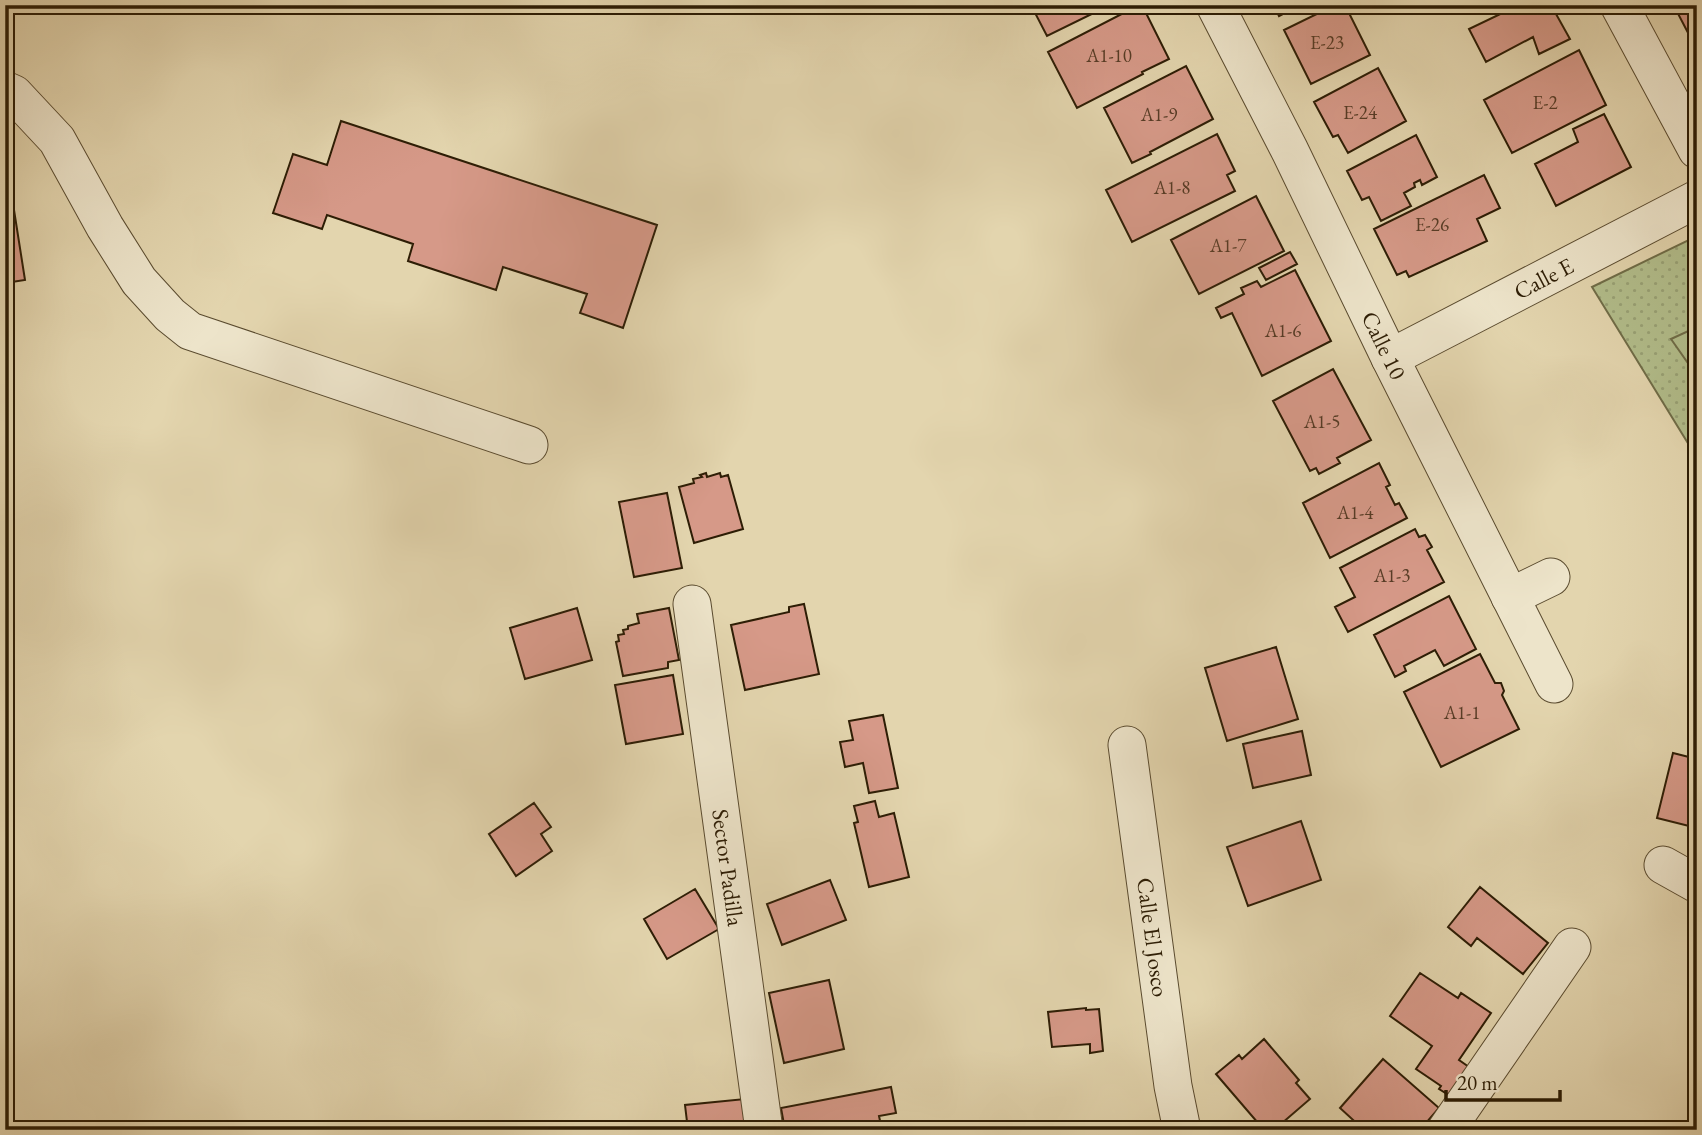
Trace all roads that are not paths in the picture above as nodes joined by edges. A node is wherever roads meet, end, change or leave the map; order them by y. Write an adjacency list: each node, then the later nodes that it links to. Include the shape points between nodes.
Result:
1 (1216, 5): 6 (street, Calle 10)
2 (1619, 5): 4 (street)
3 (5, 90): 7 (street, via 57,140 139,281 190,331)
4 (1697, 150)
5 (1697, 199): 6 (street, Calle E)
6 (1390, 358): 9 (street, Calle 10)
7 (528, 445)
8 (1551, 577): 9 (street)
9 (1510, 597): 11 (street, Calle 10)
10 (692, 604): 16 (street, Sector Padilla)
11 (1554, 684)
12 (1127, 745): 17 (street, Calle El Josco)
13 (1663, 865): 14 (street)
14 (1697, 884)
15 (1573, 947): 18 (street)
16 (764, 1130)
17 (1182, 1130)
18 (1446, 1130)

